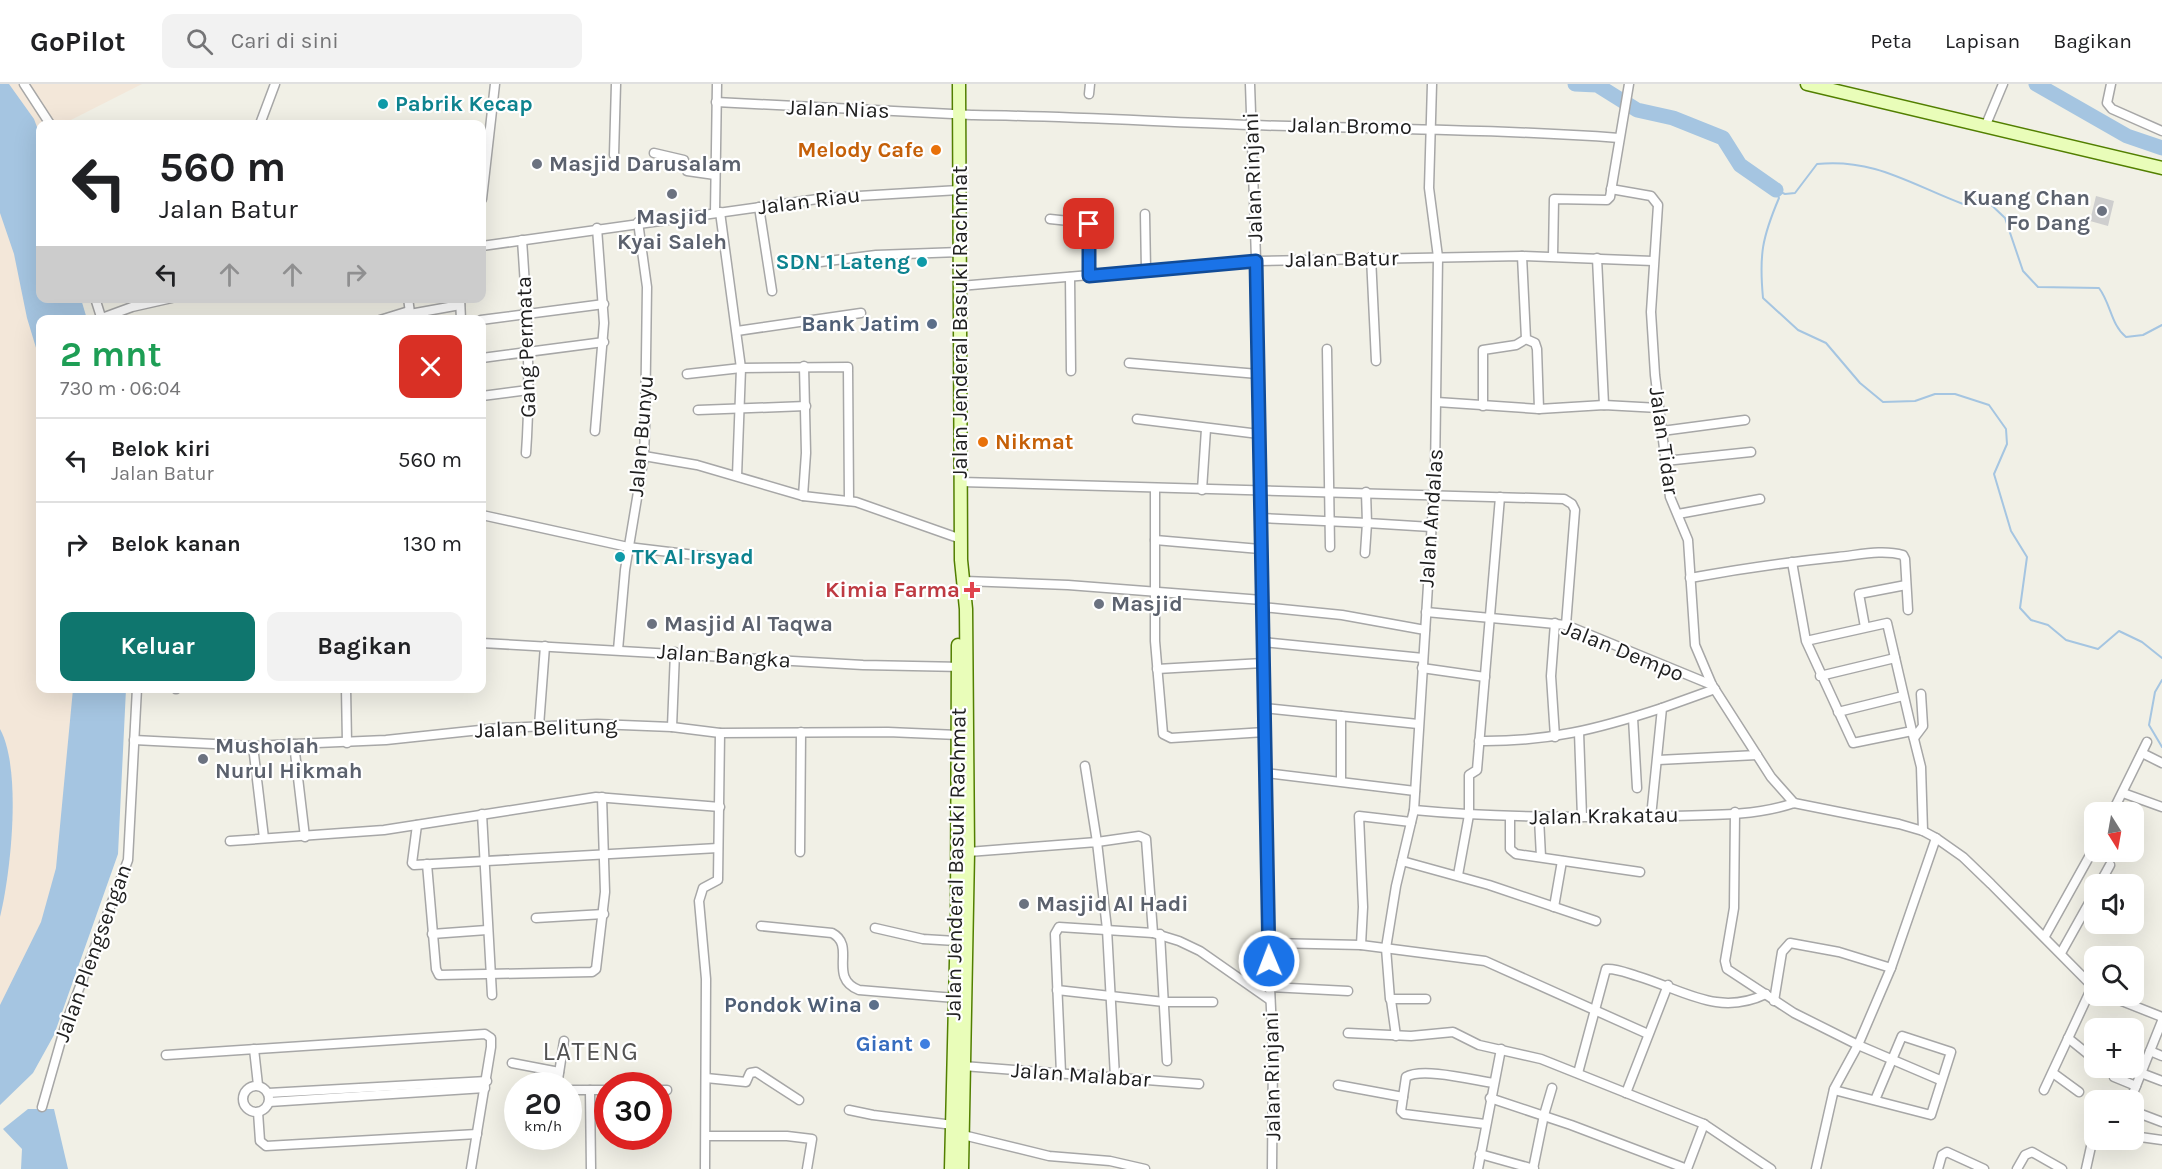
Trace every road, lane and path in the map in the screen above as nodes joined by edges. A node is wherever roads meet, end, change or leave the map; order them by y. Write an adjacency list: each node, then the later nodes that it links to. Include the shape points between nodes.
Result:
1 (24, 84): 17 (street)
2 (275, 84): 18 (street)
3 (495, 84): 26 (street)
4 (616, 84): 25 (street)
5 (717, 84): 15 (street)
6 (959, 84): 16 (main road, Jalan Jenderal Basuki Rachmat)
7 (1090, 84): 14 (street)
8 (1250, 84): 19 (street, Jalan Rinjani)
9 (1432, 84): 21 (street, Jalan Andalas)
10 (1629, 84): 23 (street)
11 (1807, 84): 20 (main road)
12 (2003, 84): 20 (street)
13 (2111, 84): 22 (street, via 2107,103 2112,109)
14 (1089, 94)
15 (716, 102): 16 (street, Jalan Nias); 28 (street)
16 (959, 114): 19 (street, Jalan Bromo); 30 (main road, Jalan Jenderal Basuki Rachmat)
17 (47, 120)
18 (262, 120)
19 (1252, 125): 21 (street, Jalan Bromo); 45 (street, Jalan Rinjani)
20 (1985, 127): 27 (main road)
21 (1429, 128): 23 (street, Jalan Bromo); 42 (street, Jalan Andalas, via 1430,188)
22 (2162, 131)
23 (1619, 138): 29 (street)
24 (654, 153): 28 (street, via 685,161 687,171)
25 (614, 155)
26 (486, 164)
27 (2162, 168)
28 (715, 175): 32 (street)
29 (1611, 189): 41 (street, via 1607,200 1554,198); 46 (street, Jalan Tidar, via 1651,196 1658,202)
30 (959, 190): 31 (street, Jalan Riau, via 859,194); 39 (main road, Jalan Jenderal Basuki Rachmat)
31 (759, 207): 32 (street, Jalan Riau); 52 (street)
32 (717, 213): 35 (street, Jalan Riau); 61 (street)
33 (1145, 214): 48 (street)
34 (1050, 219): 49 (street, via 1088,223)
35 (638, 222): 36 (street, Jalan Riau); 92 (street, Jalan Bunyu, via 646,287)
36 (597, 228): 37 (street, Jalan Riau); 55 (street)
37 (522, 240): 38 (street, Jalan Riau); 57 (street, Gang Permata)
38 (486, 245)
39 (960, 252): 47 (street, via 876,255); 51 (main road, Jalan Jenderal Basuki Rachmat)
40 (1522, 256): 41 (street, Jalan Batur); 42 (street, Jalan Batur); 62 (street)
41 (1552, 256): 44 (street, Jalan Batur)
42 (1438, 257): 43 (street, Jalan Batur); 76 (street, Jalan Andalas)
43 (1371, 258): 45 (street, Jalan Batur); 67 (street)
44 (1597, 258): 46 (street, Jalan Batur); 77 (street)
45 (1256, 261): 48 (street, Jalan Batur); 73 (street, Jalan Rinjani)
46 (1653, 261): 81 (street, Jalan Tidar, via 1651,312)
47 (796, 265)
48 (1146, 270): 49 (street, Jalan Batur)
49 (1089, 276): 50 (street, Jalan Batur)
50 (1070, 278): 51 (street, Jalan Batur); 71 (street)
51 (960, 286): 95 (main road, Jalan Jenderal Basuki Rachmat)
52 (772, 291)
53 (150, 303): 58 (street)
54 (456, 303): 59 (street)
55 (604, 304): 57 (street); 63 (street)
56 (861, 313): 61 (street)
57 (526, 314): 60 (street); 65 (street, Gang Permata)
58 (112, 315)
59 (410, 315)
60 (486, 319)
61 (736, 331): 70 (street)
62 (1526, 339): 79 (street, via 1516,345 1483,350); 82 (street, via 1537,349)
63 (604, 342): 65 (street); 87 (street)
64 (1328, 349): 98 (street)
65 (527, 352): 66 (street); 74 (street, Gang Permata)
66 (486, 357)
67 (1376, 361)
68 (1130, 363): 73 (street)
69 (804, 366): 70 (street); 78 (street); 105 (street, via 848,367)
70 (741, 369): 72 (street); 80 (street)
71 (1071, 371)
72 (687, 374)
73 (1258, 374): 89 (street, Jalan Rinjani)
74 (528, 390): 75 (street); 91 (street, Gang Permata)
75 (486, 395)
76 (1437, 402): 79 (street); 101 (street, Jalan Andalas)
77 (1604, 405): 81 (street); 82 (street)
78 (806, 406): 80 (street); 102 (street)
79 (1483, 406): 82 (street)
80 (740, 407): 83 (street); 94 (street)
81 (1659, 408): 88 (street, Jalan Tidar)
82 (1539, 409)
83 (698, 410)
84 (1137, 419): 86 (street)
85 (1745, 420): 88 (street)
86 (1206, 429): 89 (street); 97 (street)
87 (595, 431)
88 (1662, 431): 93 (street, Jalan Tidar)
89 (1259, 434): 99 (street, Jalan Rinjani)
90 (1751, 452): 93 (street)
91 (526, 453)
92 (644, 456): 94 (street, via 687,462); 114 (street, Jalan Bunyu)
93 (1665, 461): 106 (street, Jalan Tidar, via 1670,497)
94 (737, 476): 102 (street)
95 (961, 482): 96 (street); 112 (main road, Jalan Jenderal Basuki Rachmat)
96 (1155, 488): 97 (street); 113 (street)
97 (1202, 490): 99 (street)
98 (1328, 491): 99 (street); 100 (street); 109 (street)
99 (1260, 492): 108 (street, Jalan Rinjani)
100 (1366, 492): 101 (street); 110 (street)
101 (1434, 494): 103 (street); 111 (street, Jalan Andalas)
102 (803, 496): 105 (street)
103 (1500, 497): 128 (street); 130 (street, via 1554,498 1572,504 1575,527)
104 (1760, 499): 106 (street)
105 (849, 501): 112 (street)
106 (1678, 514): 121 (street, Jalan Tidar, via 1688,540)
107 (486, 516): 114 (street)
108 (1260, 518): 109 (street); 116 (street, Jalan Rinjani)
109 (1329, 521): 110 (street); 115 (street)
110 (1366, 523): 111 (street); 117 (street)
111 (1431, 527): 127 (street, Jalan Andalas)
112 (961, 539): 119 (main road, Jalan Jenderal Basuki Rachmat)
113 (1155, 540): 116 (street); 124 (street)
114 (628, 547): 118 (street); 137 (street, Jalan Bunyu)
115 (1330, 547)
116 (1260, 549): 125 (street, Jalan Rinjani)
117 (1365, 553)
118 (711, 557)
119 (962, 560): 122 (main road, Jalan Jenderal Basuki Rachmat); 142 (main road, Jalan Jenderal Basuki Rachmat, via 958,576)
120 (1792, 562): 121 (street); 123 (street, via 1898,553 1905,557); 133 (street)
121 (1690, 578): 147 (street, Jalan Tidar, via 1695,645)
122 (965, 581): 124 (street); 142 (main road, Jalan Jenderal Basuki Rachmat)
123 (1906, 585): 126 (street); 131 (street, via 1859,594)
124 (1156, 593): 125 (street); 144 (street)
125 (1262, 604): 132 (street); 134 (street, Jalan Rinjani)
126 (1908, 610)
127 (1426, 612): 128 (street, Jalan Dempo); 132 (street, Jalan Andalas)
128 (1490, 618): 129 (street, Jalan Dempo); 146 (street)
129 (1555, 623): 130 (street, Jalan Dempo); 166 (street, via 1551,676)
130 (1566, 625): 147 (street, Jalan Dempo)
131 (1865, 627): 133 (street); 140 (street, via 1888,624)
132 (1425, 630): 139 (street, Jalan Andalas)
133 (1806, 641): 145 (street)
134 (1263, 642): 139 (street); 141 (street, Jalan Rinjani)
135 (486, 643): 136 (street, Jalan Bangka)
136 (545, 646): 137 (street, Jalan Bangka); 158 (street)
137 (618, 650): 138 (street, Jalan Bangka)
138 (675, 652): 142 (street, Jalan Bangka, via 863,665); 159 (street)
139 (1423, 658): 143 (street, Jalan Andalas)
140 (1895, 658): 145 (street); 151 (street)
141 (1263, 663): 144 (street); 152 (street, Jalan Rinjani)
142 (962, 667): 164 (main road, Jalan Jenderal Basuki Rachmat); 206 (main road, Jalan Jenderal Basuki Rachmat)
143 (1422, 668): 146 (street); 157 (street, Jalan Andalas)
144 (1156, 669): 161 (street, via 1165,737)
145 (1820, 676): 154 (street)
146 (1485, 677): 168 (street)
147 (1714, 687): 153 (street); 174 (street, Jalan Tidar)
148 (137, 693): 167 (street, Jalan Plengsengan)
149 (346, 693): 169 (street)
150 (1921, 694): 165 (street, via 1923,726)
151 (1903, 696): 154 (street); 165 (street)
152 (1264, 708): 155 (street); 161 (street, Jalan Rinjani)
153 (1662, 708): 156 (street); 175 (street)
154 (1838, 712): 165 (street, via 1855,744)
155 (1341, 716): 157 (street); 179 (street)
156 (1633, 717): 162 (street); 180 (street)
157 (1418, 724): 181 (street, Jalan Andalas)
158 (539, 726): 159 (street, Jalan Belitung); 169 (street, Jalan Belitung)
159 (672, 727): 163 (street, Jalan Belitung)
160 (801, 732): 163 (street, Jalan Belitung); 164 (street, Jalan Belitung); 205 (street)
161 (1265, 732): 178 (street, Jalan Rinjani)
162 (1579, 732): 166 (street); 194 (street)
163 (720, 733): 186 (street)
164 (958, 735): 230 (main road, Jalan Jenderal Basuki Rachmat)
165 (1913, 735): 198 (street, via 1921,767)
166 (1555, 737): 168 (street, via 1521,742)
167 (134, 740): 172 (street, Jalan Belitung); 306 (street, Jalan Plengsengan, via 128,860 66,1023)
168 (1479, 741): 191 (street, via 1477,770 1469,775)
169 (347, 742): 171 (street, Jalan Belitung)
170 (2147, 742): 173 (street)
171 (294, 744): 172 (street, Jalan Belitung); 199 (street)
172 (253, 746): 200 (street)
173 (2142, 753): 176 (street); 182 (street)
174 (1757, 755): 175 (street); 184 (street, Jalan Tidar)
175 (1658, 760): 192 (street)
176 (2162, 763)
177 (1085, 766): 203 (street)
178 (1266, 773): 179 (street); 231 (street, Jalan Rinjani)
179 (1341, 781): 181 (street)
180 (1637, 788)
181 (1415, 791): 188 (street, Jalan Andalas)
182 (2123, 793): 185 (street); 187 (street)
183 (602, 797): 186 (street); 190 (street); 207 (street)
184 (1794, 802): 189 (street, Jalan Krakatau, via 1760,812); 198 (street)
185 (2118, 802)
186 (720, 807): 204 (street)
187 (2162, 807)
188 (1414, 810): 191 (street, Jalan Krakatau); 196 (street, Jalan Andalas)
189 (1735, 812): 192 (street, Jalan Krakatau); 243 (street, via 1734,908 1725,966)
190 (482, 814): 197 (street); 211 (street)
191 (1469, 815): 193 (street, Jalan Krakatau); 217 (street)
192 (1652, 816): 194 (street, Jalan Krakatau)
193 (1510, 817): 195 (street, Jalan Krakatau); 208 (street, via 1510,849 1516,854)
194 (1582, 817): 195 (street, Jalan Krakatau)
195 (1539, 818): 208 (street)
196 (1412, 822): 209 (street, Jalan Andalas); 232 (street, via 1359,816)
197 (417, 825): 199 (street); 213 (street, via 412,863)
198 (1923, 831): 201 (street)
199 (306, 837): 200 (street)
200 (264, 838): 202 (street)
201 (1936, 838): 229 (street, via 1963,857); 236 (street)
202 (230, 841)
203 (1097, 842): 206 (street); 225 (street); 228 (street, via 1139,836 1146,839)
204 (718, 848): 207 (street); 281 (street, via 718,881 703,888 699,902 706,979)
205 (800, 852)
206 (968, 852): 235 (main road, Jalan Jenderal Basuki Rachmat)
207 (605, 854): 211 (street); 220 (street)
208 (1541, 858): 210 (street)
209 (1401, 861): 217 (street); 233 (street, Jalan Andalas)
210 (1562, 861): 215 (street); 218 (street)
211 (485, 862): 213 (street); 226 (street)
212 (2086, 862): 229 (street)
213 (427, 864): 227 (street)
214 (2110, 865): 216 (street)
215 (1640, 872)
216 (2105, 874)
217 (1458, 875): 218 (street)
218 (1554, 907): 222 (street)
219 (2084, 912): 234 (street)
220 (604, 914): 221 (street); 237 (street, via 595,971)
221 (536, 918)
222 (1596, 921)
223 (761, 926): 246 (street, via 839,937 846,981 859,990)
224 (875, 928): 230 (street, via 923,939)
225 (1107, 929): 228 (street); 241 (street, via 1057,929); 245 (street)
226 (487, 930): 227 (street); 237 (street)
227 (432, 934): 237 (street, via 438,974)
228 (1156, 934): 248 (street, via 1200,951); 251 (street)
229 (2045, 936): 234 (street)
230 (956, 941): 235 (main road, Jalan Jenderal Basuki Rachmat)
231 (1268, 943): 232 (street); 240 (street, Jalan Rinjani)
232 (1361, 945): 233 (street)
233 (1386, 948): 249 (street, Jalan Andalas); 255 (street, via 1485,960)
234 (2061, 953): 238 (street)
235 (960, 957): 246 (main road, Jalan Jenderal Basuki Rachmat); 273 (main road, Jalan Jenderal Basuki Rachmat)
236 (1891, 968): 250 (street, via 1839,952 1790,943 1782,952); 263 (street)
237 (491, 972): 244 (street)
238 (2084, 978)
239 (1668, 985): 243 (street, via 1721,1004 1751,1001); 255 (street, via 1606,969); 259 (street)
240 (1270, 987): 242 (street); 248 (street, Jalan Rinjani)
241 (1057, 990): 245 (street); 276 (street)
242 (1348, 991)
243 (1767, 994): 250 (street)
244 (492, 995)
245 (1111, 996): 251 (street); 280 (street)
246 (955, 998): 314 (main road, Jalan Jenderal Basuki Rachmat)
247 (1426, 999): 249 (street)
248 (1270, 1000): 330 (street, Jalan Rinjani, via 1274,1072)
249 (1391, 1000): 260 (street, Jalan Andalas)
250 (1774, 1001): 263 (street)
251 (1164, 1002): 252 (street); 271 (street)
252 (1213, 1002)
253 (2084, 1006): 261 (street)
254 (2134, 1006): 256 (street)
255 (1593, 1011): 259 (street); 277 (street)
256 (2162, 1017)
257 (2162, 1021): 267 (street)
258 (1348, 1033): 260 (street)
259 (1648, 1034): 300 (street)
260 (1396, 1036): 265 (street, via 1453,1032 1479,1045)
261 (2068, 1038): 266 (street); 278 (street)
262 (564, 1041): 275 (street)
263 (1858, 1046): 270 (street); 296 (street)
264 (254, 1049): 268 (street); 287 (street, via 485,1034 492,1042); 289 (street)
265 (1501, 1049): 277 (street); 286 (street)
266 (2084, 1051)
267 (2150, 1051): 269 (street); 274 (street)
268 (166, 1055)
269 (2162, 1056)
270 (1891, 1059): 284 (street); 284 (street, via 1902,1036 1951,1052); 305 (street)
271 (1167, 1061)
272 (512, 1063): 275 (street)
273 (963, 1066): 276 (street, Jalan Malabar); 316 (main road, Jalan Jenderal Basuki Rachmat)
274 (2144, 1066)
275 (558, 1072)
276 (1061, 1073): 280 (street, Jalan Malabar)
277 (1578, 1073): 300 (street)
278 (2053, 1074): 297 (street); 299 (street)
279 (2144, 1074): 285 (street)
280 (1114, 1077): 288 (street, Jalan Malabar)
281 (706, 1078): 304 (street, via 746,1082 750,1073 756,1072); 317 (street)
282 (2116, 1078): 291 (street)
283 (2139, 1078): 291 (street)
284 (1940, 1080): 305 (street, via 1931,1115)
285 (2162, 1081)
286 (1493, 1083): 302 (street, via 1410,1074); 303 (street)
287 (486, 1084): 301 (street); 315 (street)
288 (1199, 1084)
289 (258, 1085): 301 (street); 308 (street, via 249,1087 243,1099 246,1107)
290 (1338, 1085): 302 (street)
291 (2136, 1086): 298 (street)
292 (1552, 1088): 309 (street)
293 (582, 1090): 294 (street)
294 (590, 1090): 295 (street); 324 (street)
295 (594, 1090)
296 (1834, 1090): 305 (street); 335 (street)
297 (2044, 1090)
298 (2134, 1090)
299 (2079, 1092)
300 (1626, 1093): 313 (street)
301 (268, 1097): 308 (street, via 265,1108)
302 (1403, 1097): 312 (street, via 1402,1114)
303 (1490, 1098): 309 (street); 312 (street)
304 (799, 1100)
305 (1875, 1100)
306 (42, 1107)
307 (849, 1110): 314 (street)
308 (258, 1112): 315 (street, via 260,1141 264,1145)
309 (1544, 1115): 332 (street); 333 (street)
310 (2144, 1115): 311 (street)
311 (2162, 1122)
312 (1485, 1124): 321 (street)
313 (1704, 1124): 333 (street); 334 (street)
314 (953, 1125): 327 (main road, Jalan Jenderal Basuki Rachmat)
315 (477, 1134): 323 (street)
316 (963, 1135): 322 (street, via 1049,1156); 328 (main road, Jalan Jenderal Basuki Rachmat)
317 (707, 1136): 325 (street); 326 (street, via 812,1139)
318 (2144, 1138): 319 (street)
319 (2162, 1140)
320 (2090, 1150): 340 (street)
321 (1480, 1154): 331 (street); 332 (street)
322 (1111, 1165): 329 (street)
323 (471, 1169)
324 (591, 1169)
325 (705, 1169)
326 (807, 1169)
327 (951, 1169)
328 (962, 1169)
329 (1145, 1169)
330 (1272, 1169)
331 (1478, 1169)
332 (1533, 1169)
333 (1687, 1169)
334 (1771, 1169)
335 (1816, 1169)
336 (1938, 1169): 337 (street, via 1942,1155 1947,1152)
337 (1984, 1169)
338 (2017, 1169): 339 (street, via 2025,1155 2032,1152)
339 (2062, 1169)
340 (2086, 1169)

